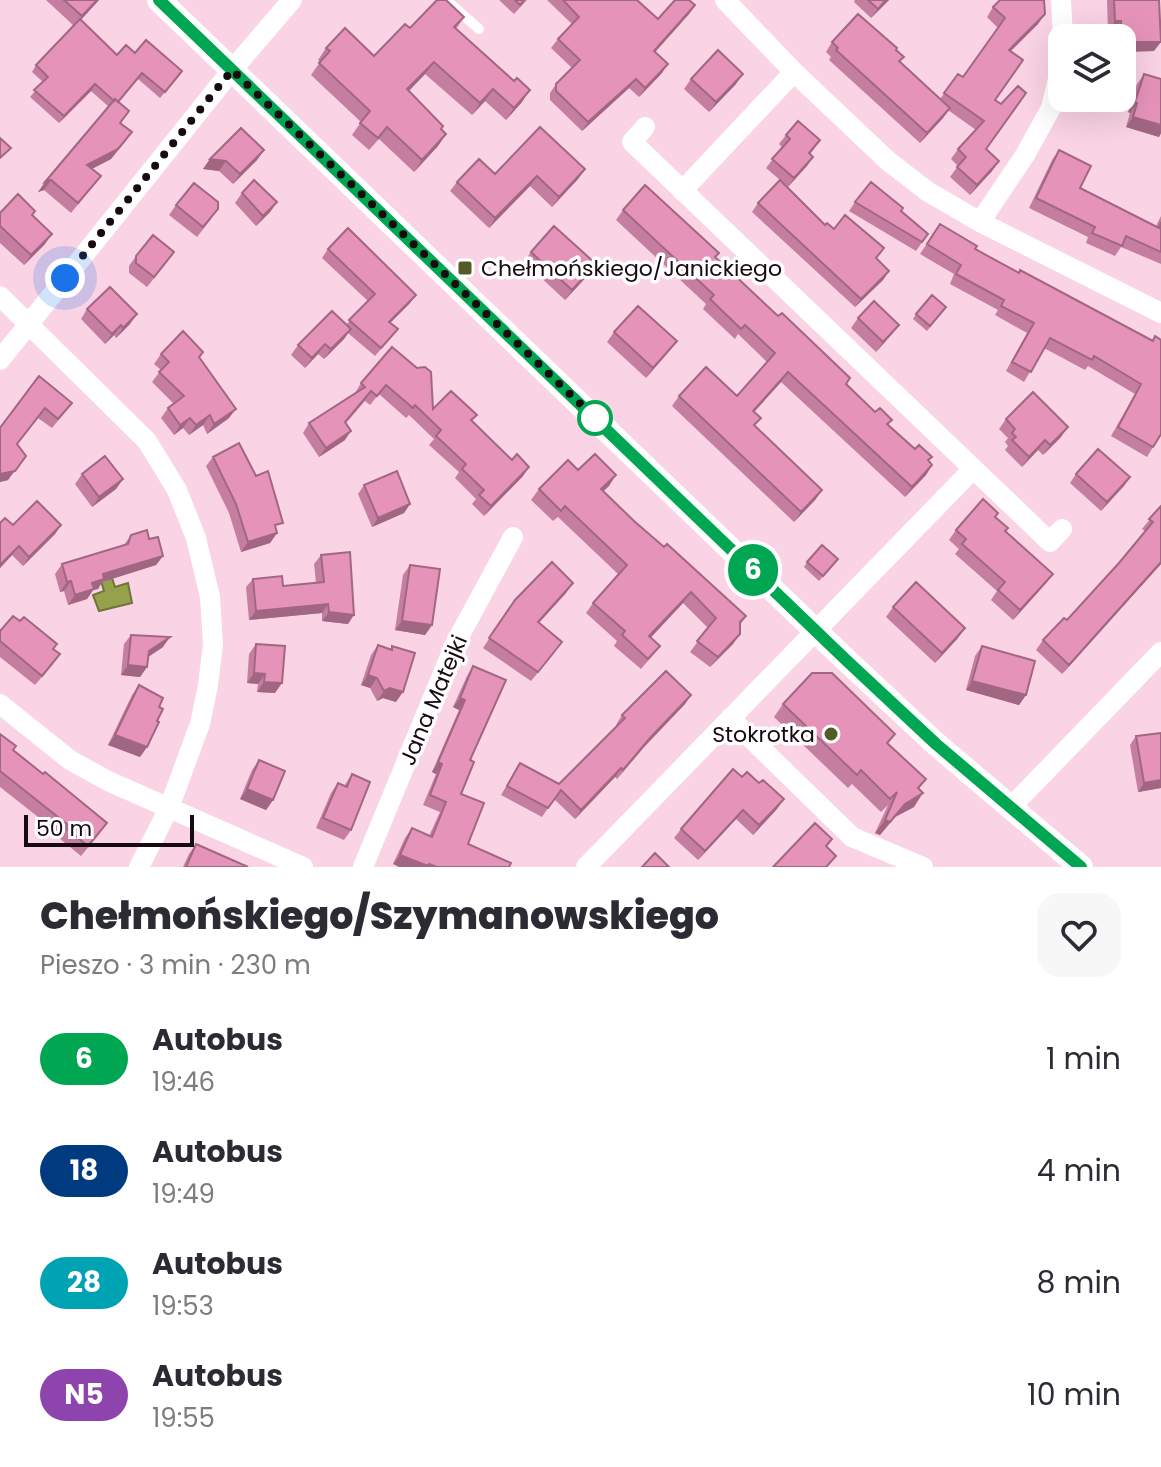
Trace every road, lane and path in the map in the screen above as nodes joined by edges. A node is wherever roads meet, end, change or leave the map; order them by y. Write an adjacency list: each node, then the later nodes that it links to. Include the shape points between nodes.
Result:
1 (159, 0): 8 (street)
2 (292, 0): 8 (street)
3 (446, 0): 7 (lane)
4 (725, 0): 9 (street)
5 (1061, 0): 6 (street)
6 (1062, 24)
7 (479, 29)
8 (232, 70): 16 (street); 21 (street)
9 (794, 72): 12 (street); 13 (street, via 888,161)
10 (1049, 112): 13 (street)
11 (645, 127): 12 (street, via 632,142)
12 (682, 191): 18 (street)
13 (980, 222): 15 (street)
14 (0, 296): 16 (street)
15 (1161, 313)
16 (28, 324): 17 (street); 26 (street, via 147,441 177,490 196,538 210,597 213,645 200,724)
17 (0, 360)
18 (973, 469): 19 (street, via 1050,542); 21 (street)
19 (1062, 529)
20 (513, 537): 29 (street, Jana Matejki, via 455,644)
21 (815, 630): 24 (street); 25 (street)
22 (1161, 652): 25 (street)
23 (0, 704): 26 (street, via 70,760)
24 (730, 718): 30 (street); 31 (street, via 852,837)
25 (1011, 807): 32 (street)
26 (169, 808): 27 (street); 28 (street)
27 (139, 867)
28 (303, 867)
29 (363, 867)
30 (586, 867)
31 (923, 867)
32 (1081, 867)

